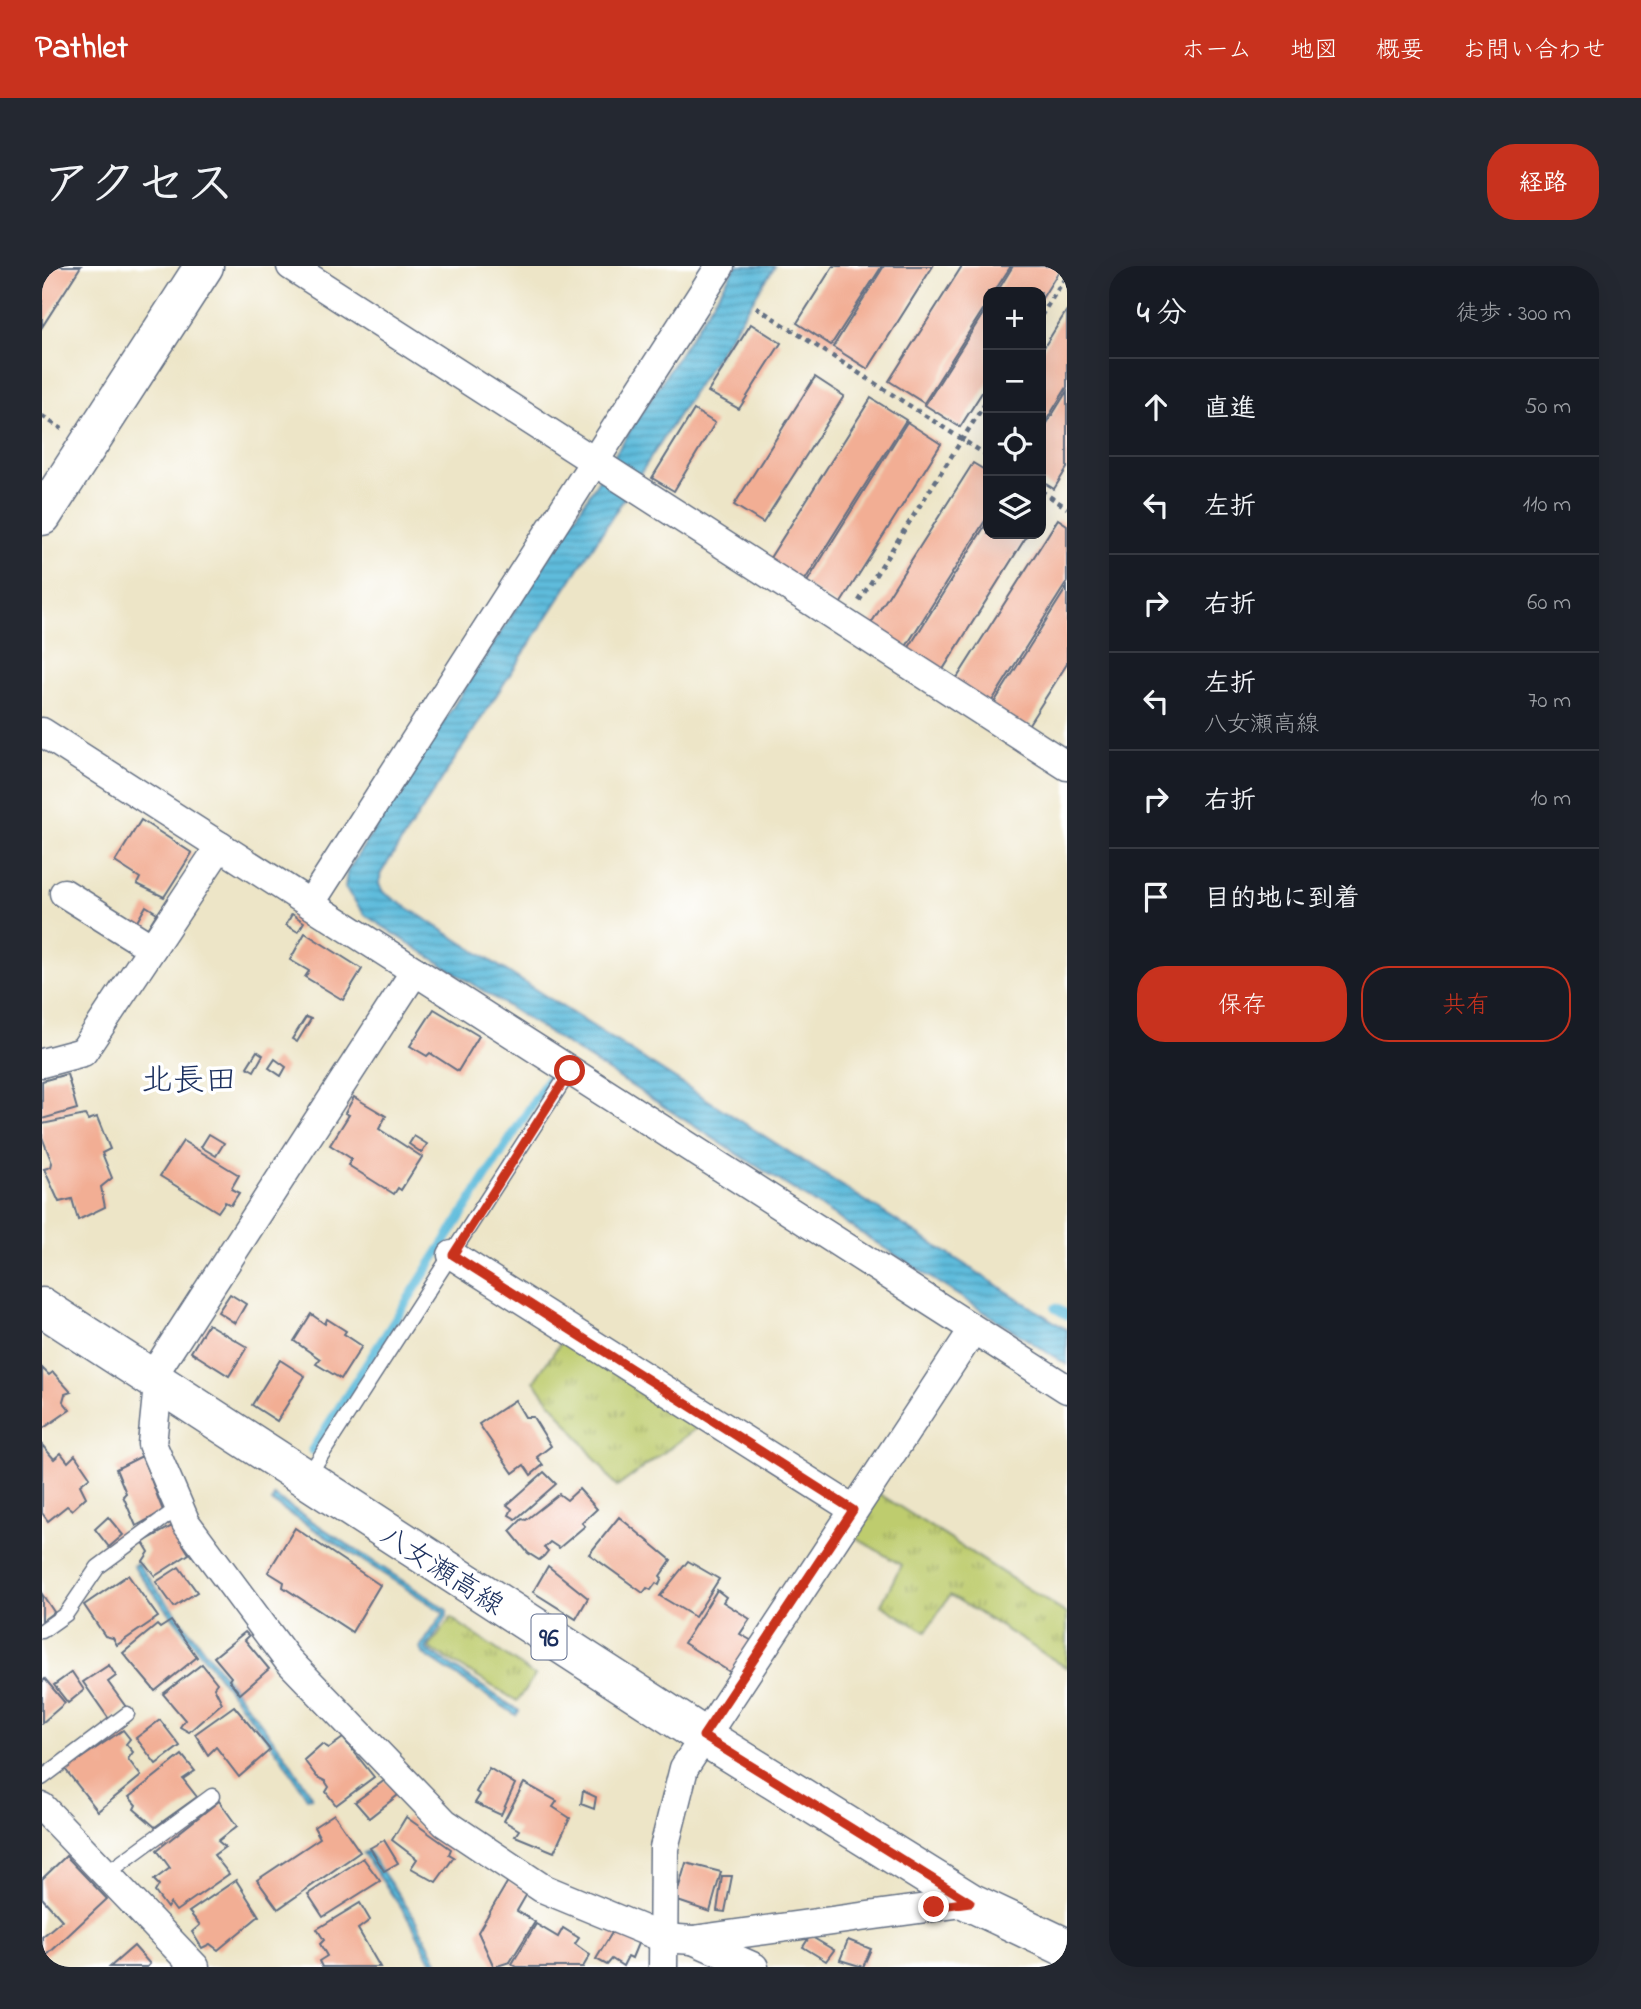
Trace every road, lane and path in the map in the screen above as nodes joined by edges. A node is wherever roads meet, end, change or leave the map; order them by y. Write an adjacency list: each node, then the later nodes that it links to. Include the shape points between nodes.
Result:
1 (204, 266): 13 (main road)
2 (291, 266): 10 (street)
3 (720, 266): 10 (street)
4 (1067, 275): 6 (path)
5 (757, 307): 8 (path)
6 (1046, 308)
7 (983, 406): 8 (path)
8 (962, 439): 9 (path); 14 (path)
9 (983, 453)
10 (593, 461): 14 (street); 19 (street)
11 (1046, 494): 12 (path)
12 (1067, 508)
13 (42, 516)
14 (845, 623): 16 (street)
15 (42, 732): 17 (street)
16 (1067, 766)
17 (220, 846): 19 (street); 20 (street)
18 (64, 893): 20 (street)
19 (310, 904): 21 (street)
20 (152, 948): 22 (street, via 83,1052)
21 (415, 971): 23 (street); 27 (street)
22 (42, 1063)
23 (570, 1071): 24 (lane); 26 (street)
24 (453, 1255): 29 (lane); 31 (street)
25 (42, 1307): 27 (main road, 八女瀬高線 / 96)
26 (973, 1330): 28 (street); 31 (street)
27 (154, 1383): 30 (street, via 152,1444); 34 (main road, 八女瀬高線 / 96)
28 (1067, 1389)
29 (315, 1465)
30 (179, 1507): 32 (lane, via 98,1567 66,1614); 40 (street, via 186,1523 287,1659 444,1823 542,1888)
31 (853, 1510): 34 (street)
32 (42, 1632)
33 (127, 1714): 35 (lane)
34 (703, 1736): 39 (main road, 八女瀬高線 / 96); 40 (street, via 684,1768 664,1848)
35 (42, 1778)
36 (212, 1796): 38 (lane)
37 (42, 1807): 38 (street)
38 (106, 1874): 43 (street)
39 (970, 1902): 41 (street); 42 (main road, 八女瀬高線 / 96)
40 (663, 1938): 41 (street); 44 (street)
41 (694, 1940): 45 (street)
42 (1067, 1948)
43 (195, 1967)
44 (663, 1967)
45 (754, 1967)

